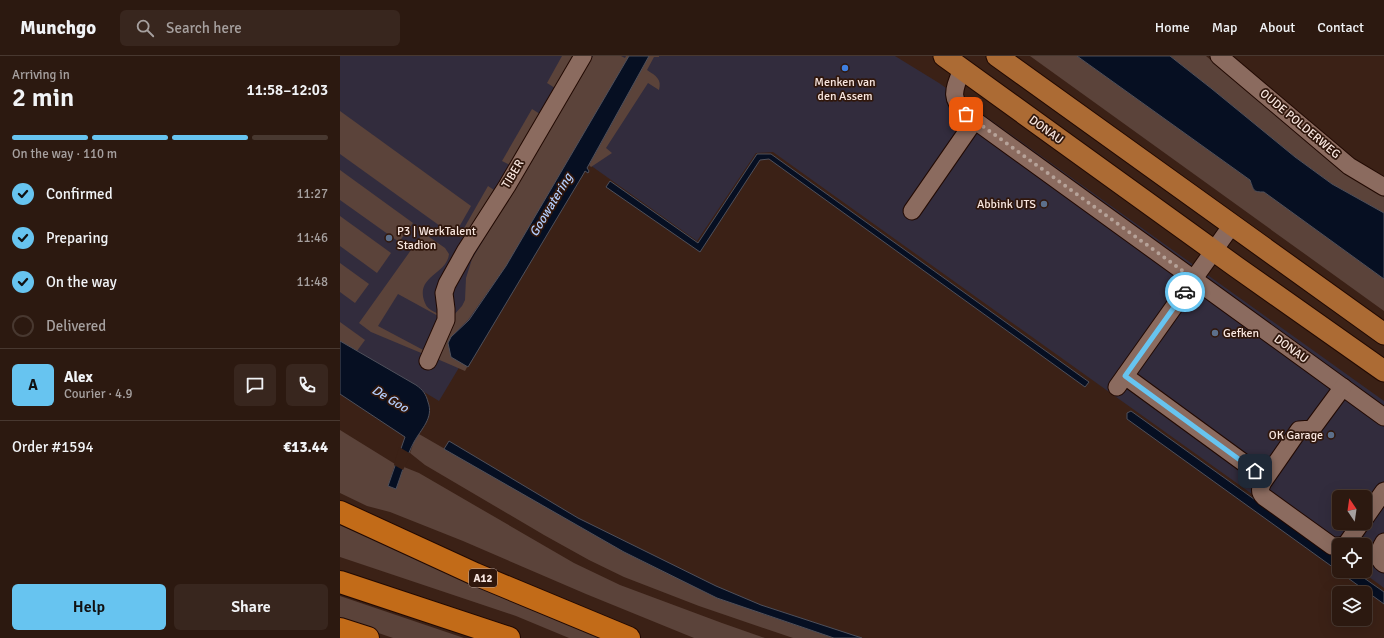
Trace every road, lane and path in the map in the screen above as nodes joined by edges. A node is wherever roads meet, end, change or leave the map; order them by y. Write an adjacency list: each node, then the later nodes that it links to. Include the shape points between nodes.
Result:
1 (583, 56): 13 (street, TIBER, via 466,250 444,293 446,320)
2 (944, 56): 5 (main road, DONAU)
3 (997, 56): 9 (main road)
4 (1219, 56): 7 (street, OUDE POLDERWEG, via 1349,166)
5 (962, 69): 6 (street, DONAU, via 954,91 954,100 958,107); 10 (main road, DONAU)
6 (975, 120): 8 (street); 11 (street, DONAU)
7 (1384, 187)
8 (912, 211)
9 (1232, 225): 10 (street); 12 (main road)
10 (1214, 251): 11 (street); 14 (main road, DONAU)
11 (1194, 279): 15 (street, DONAU); 17 (street, via 1121,382)
12 (1384, 334)
13 (428, 361)
14 (1384, 371)
15 (1343, 387): 16 (street, DONAU); 22 (street, via 1312,429 1299,430 1262,482 1260,490 1264,497)
16 (1384, 417)
17 (1255, 471)
18 (1384, 491): 19 (street)
19 (1372, 508)
20 (340, 512): 28 (highway, A12, via 475,574)
21 (1384, 542): 23 (street, via 1379,556)
22 (1332, 546)
23 (1384, 564)
24 (340, 582): 27 (highway)
25 (340, 629): 26 (highway)
26 (368, 638)
27 (509, 638)
28 (629, 638)

